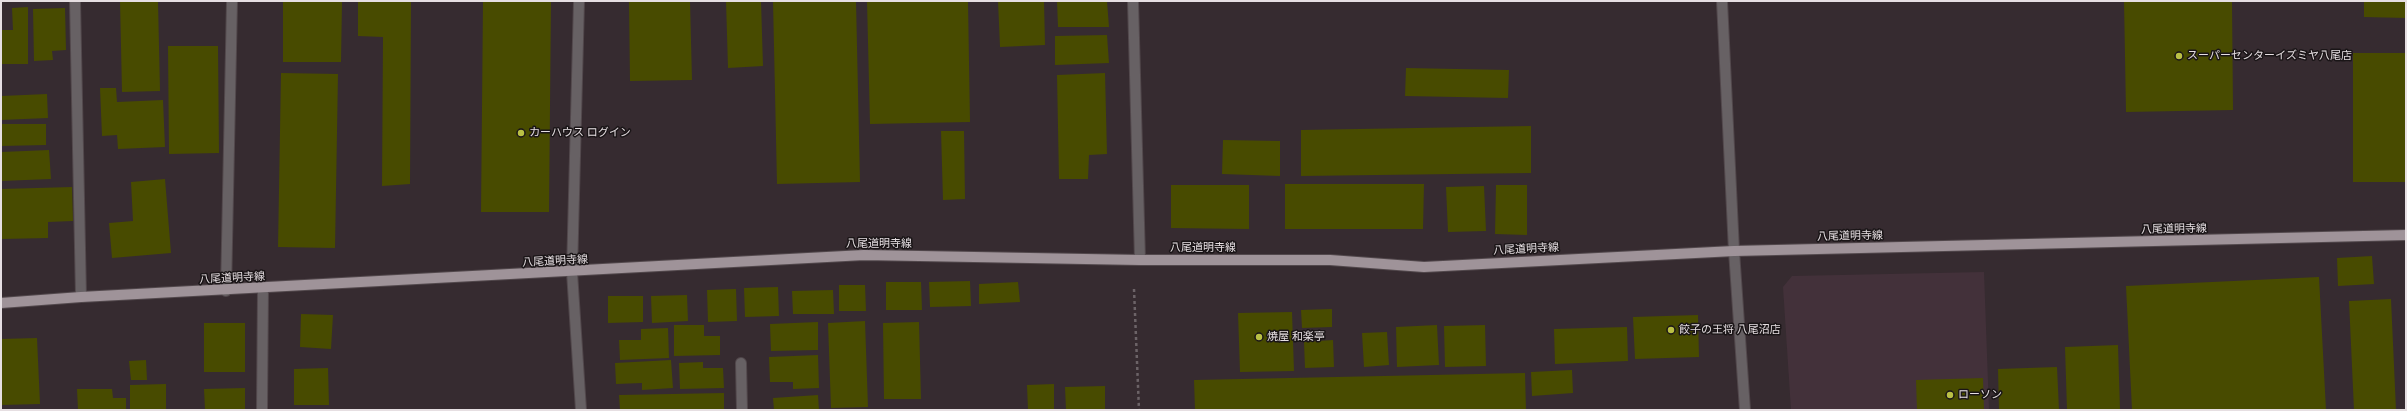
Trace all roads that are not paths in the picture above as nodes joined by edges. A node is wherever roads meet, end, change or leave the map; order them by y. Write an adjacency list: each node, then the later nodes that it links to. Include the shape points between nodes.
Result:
1 (75, 1): 12 (street)
2 (232, 1): 11 (street)
3 (579, 1): 9 (street)
4 (1133, 1): 8 (street)
5 (1722, 1): 7 (street)
6 (2406, 235): 7 (main road, 八尾道明寺線)
7 (1734, 251): 8 (main road, 八尾道明寺線, via 1424,267 1330,260); 18 (street)
8 (1140, 260): 9 (main road, 八尾道明寺線, via 864,255)
9 (572, 272): 10 (main road, 八尾道明寺線); 16 (street)
10 (264, 288): 11 (main road, 八尾道明寺線); 15 (street)
11 (226, 291): 12 (main road, 八尾道明寺線)
12 (81, 297): 13 (main road, 八尾道明寺線)
13 (1, 304)
14 (741, 363): 17 (street)
15 (262, 410)
16 (581, 410)
17 (742, 410)
18 (1745, 410)

